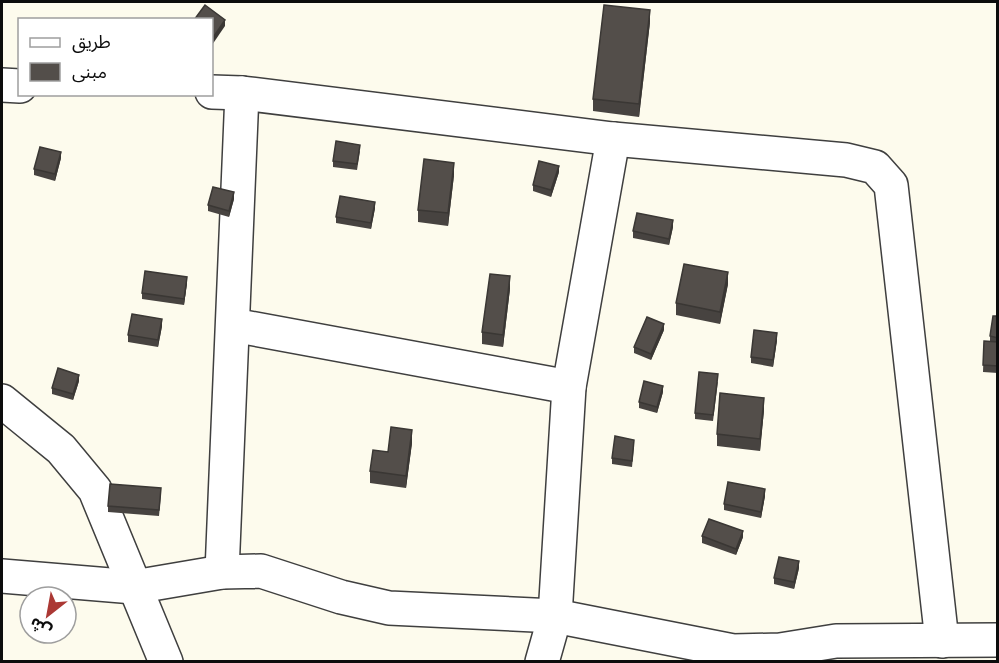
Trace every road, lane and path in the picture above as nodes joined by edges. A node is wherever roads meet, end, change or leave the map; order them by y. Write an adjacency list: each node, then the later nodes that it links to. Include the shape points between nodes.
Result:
1 (227, 93): 2 (street); 3 (street)
2 (613, 138): 4 (street); 11 (street, via 846,160 875,167 891,185)
3 (233, 325): 4 (street); 6 (street)
4 (569, 387): 9 (street)
5 (2, 401): 8 (street, via 61,449 95,490)
6 (222, 572): 8 (street); 9 (street, via 261,571 389,608)
7 (2, 576): 8 (street)
8 (134, 587): 12 (street)
9 (555, 616): 11 (street, via 733,651 780,650 836,641); 13 (street)
10 (998, 640): 11 (street)
11 (942, 641)
12 (166, 662)
13 (542, 662)

